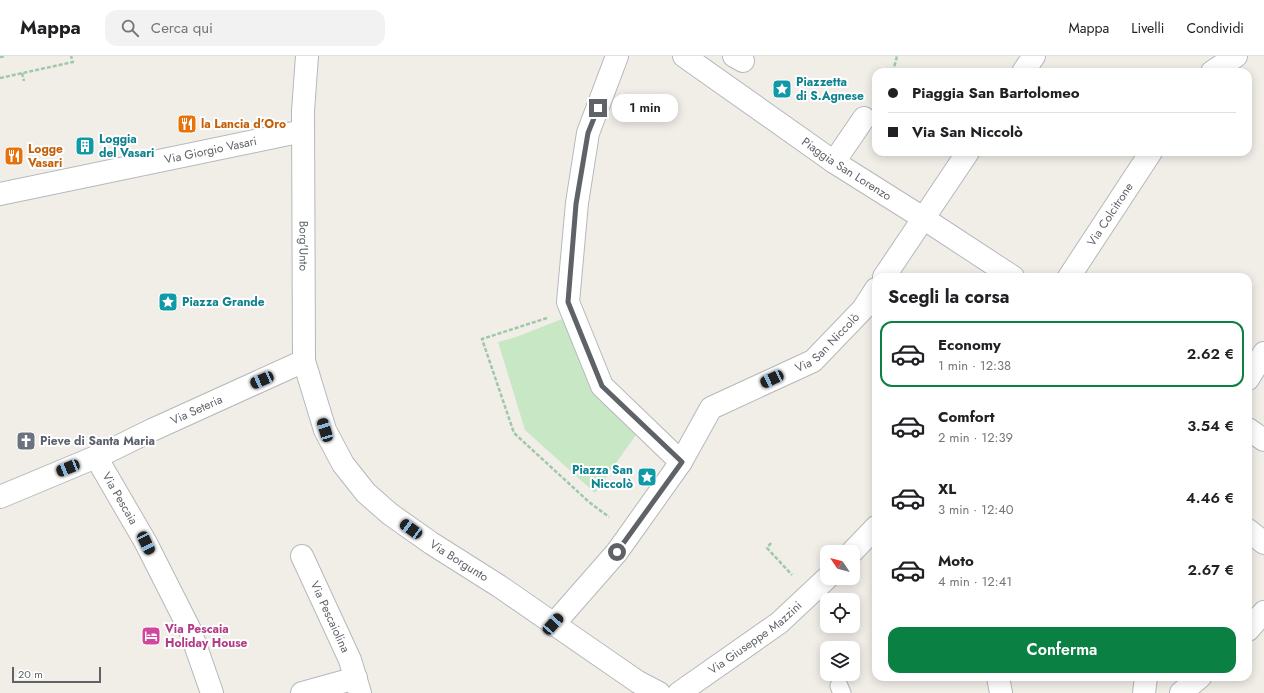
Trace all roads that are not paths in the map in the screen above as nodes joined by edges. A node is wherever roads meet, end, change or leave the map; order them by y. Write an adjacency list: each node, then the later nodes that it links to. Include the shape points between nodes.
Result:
1 (307, 56): 9 (street, Borg'Unto)
2 (617, 56): 25 (street, via 588,133 576,204 568,302 602,386)
3 (1034, 56): 6 (street)
4 (1236, 56): 7 (street)
5 (698, 60): 12 (street, Piaggia San Lorenzo)
6 (1026, 68)
7 (1218, 68)
8 (864, 118): 12 (street)
9 (303, 131): 13 (street, Via Giorgio Vasari); 20 (street, Borg'Unto)
10 (965, 156): 14 (street)
11 (1148, 156): 17 (street, Via Colcitrone)
12 (834, 162): 14 (street, Piaggia San Lorenzo)
13 (0, 194)
14 (923, 218): 15 (street); 16 (street, Piaggia San Lorenzo)
15 (887, 273)
16 (1007, 273)
17 (1072, 273)
18 (872, 295): 25 (street, Via San Niccolò, via 863,309 812,361 711,408)
19 (1264, 353): 21 (street)
20 (304, 361): 24 (street, Via Seteria); 34 (street, Via Borgunto, via 325,430 343,464 366,493 390,514 431,543)
21 (1252, 372)
22 (1252, 432): 23 (street)
23 (1264, 440)
24 (96, 457): 26 (street, Via Seteria); 40 (street, Via Pescaia, via 146,543 186,624)
25 (682, 462): 34 (street, Via San Niccolò, via 617,552)
26 (0, 497)
27 (872, 531): 30 (street)
28 (1252, 533): 29 (street)
29 (1264, 543)
30 (859, 545)
31 (302, 556): 39 (street, Via Pescaiolina, via 350,660)
32 (820, 585): 43 (street, Via Giuseppe Mazzini, via 779,623)
33 (1264, 612): 35 (street)
34 (553, 624): 42 (street, Via Borgunto, via 638,682)
35 (1252, 626)
36 (999, 681): 44 (street)
37 (1146, 681): 45 (street)
38 (1195, 681): 46 (street)
39 (358, 685): 41 (street, Via Pescaiolina)
40 (212, 693)
41 (302, 693)
42 (659, 693)
43 (679, 693)
44 (1001, 693)
45 (1144, 693)
46 (1181, 693)

